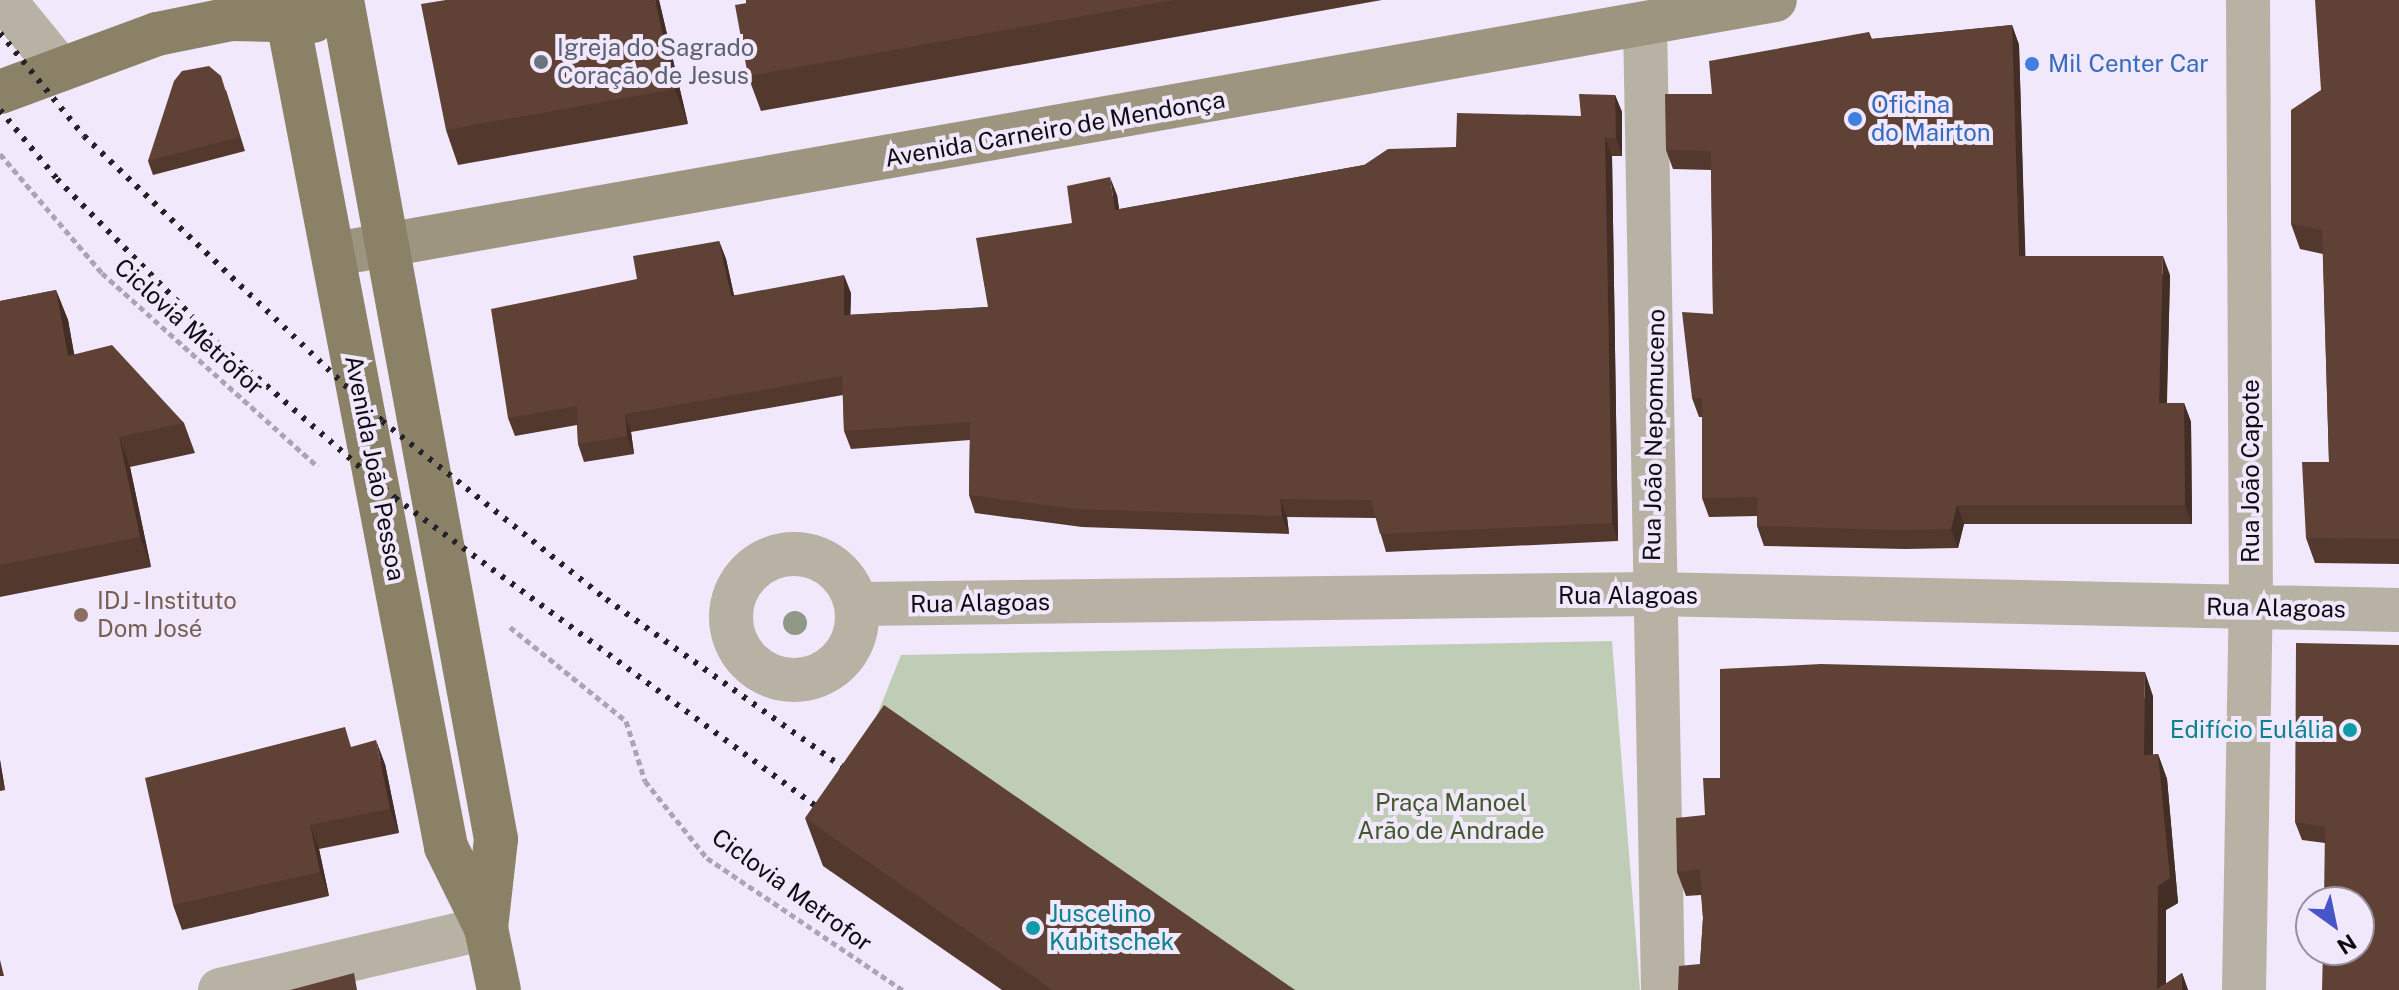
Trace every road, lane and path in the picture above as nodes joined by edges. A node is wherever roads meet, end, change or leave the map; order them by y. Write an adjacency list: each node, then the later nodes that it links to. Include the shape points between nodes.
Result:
1 (4, 0): 7 (street)
2 (1775, 0): 6 (main road, Avenida Carneiro de Mendonça)
3 (2248, 0): 15 (street, Rua João Capote)
4 (285, 8): 5 (main road); 7 (main road, via 157,34); 11 (main road, Avenida João Pessoa)
5 (344, 14): 10 (main road, Avenida João Pessoa)
6 (1645, 24): 10 (main road, Avenida Carneiro de Mendonça); 13 (street, Rua João Nepomuceno, via 1655,309)
7 (61, 70): 8 (main road)
8 (0, 92)
9 (0, 154): 12 (path, Ciclovia Metrofor, via 102,273)
10 (388, 245): 11 (main road, Avenida Carneiro de Mendonça); 18 (main road, Avenida João Pessoa, via 496,839)
11 (335, 254): 18 (main road, Avenida João Pessoa, via 446,847)
12 (323, 471)
13 (1652, 594): 14 (street, Rua Alagoas); 15 (street, Rua Alagoas); 22 (street, Rua João Nepomuceno)
14 (857, 604)
15 (2251, 608): 16 (street, Rua Alagoas); 23 (street, Rua João Capote)
16 (2399, 610)
17 (505, 622): 21 (path, Ciclovia Metrofor, via 626,721 645,781 707,858)
18 (486, 928): 19 (street); 20 (main road, Avenida João Pessoa)
19 (220, 990)
20 (499, 990)
21 (903, 990)
22 (1663, 990)
23 (2244, 990)

